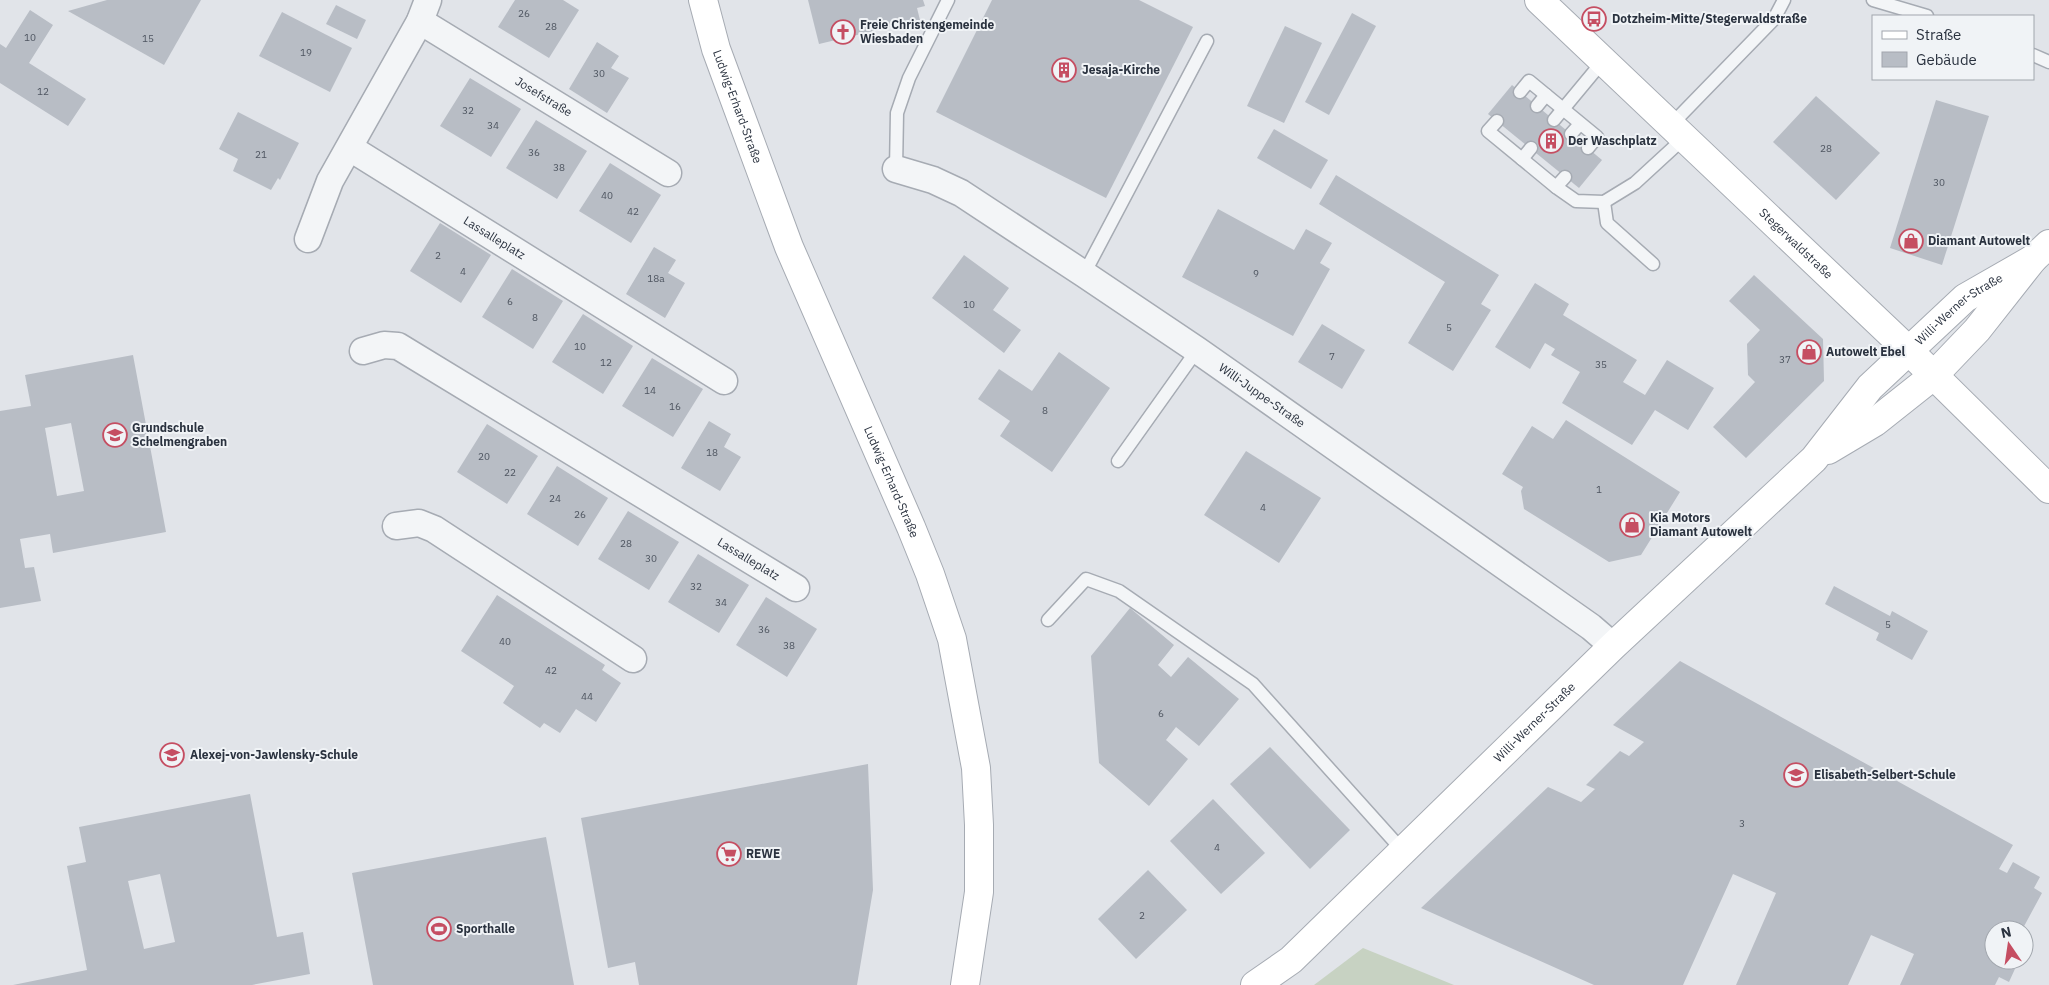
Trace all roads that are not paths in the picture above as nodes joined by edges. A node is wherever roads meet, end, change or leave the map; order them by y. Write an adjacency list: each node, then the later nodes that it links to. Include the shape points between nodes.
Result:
1 (703, 0): 52 (street, Ludwig-Erhard-Straße, via 716,49 789,247 911,527 952,639 976,768 979,825 979,892)
2 (948, 0): 28 (lane, via 909,78 898,113)
3 (1539, 0): 10 (street, Stegerwaldstraße)
4 (1784, 0): 19 (lane, via 1774,19)
5 (1873, 0): 7 (lane)
6 (424, 11): 23 (street, Josefstraße); 29 (street, Josefstraße)
7 (1924, 15)
8 (1207, 41): 37 (lane)
9 (2034, 55): 11 (lane)
10 (1603, 60): 15 (lane); 19 (street, Stegerwaldstraße)
11 (2049, 62)
12 (1520, 92): 13 (lane, via 1529,82)
13 (1546, 95): 14 (lane); 15 (lane)
14 (1537, 106)
15 (1563, 109): 16 (lane); 18 (lane)
16 (1554, 120)
17 (1497, 121): 22 (lane, via 1488,131)
18 (1580, 124): 21 (lane); 25 (lane, via 1597,137)
19 (1678, 132): 33 (lane, via 1635,183); 40 (street, Stegerwaldstraße)
20 (1514, 134): 22 (lane)
21 (1571, 134)
22 (1505, 145): 26 (lane)
23 (350, 148): 34 (street, via 330,181); 42 (street, Lassalleplatz)
24 (1530, 148): 26 (lane)
25 (1588, 148)
26 (1522, 159): 30 (lane)
27 (1548, 163): 30 (lane)
28 (896, 169): 37 (street, Willi-Juppe-Straße, via 961,193)
29 (668, 173)
30 (1540, 173): 32 (lane)
31 (1565, 176): 32 (lane)
32 (1556, 187): 33 (lane, via 1576,200)
33 (1604, 202): 36 (lane, via 1607,224)
34 (308, 239)
35 (2044, 251): 40 (street, Willi-Werner-Straße, via 1965,298); 41 (street, Willi-Werner-Straße)
36 (1653, 264)
37 (1084, 274): 38 (street, Willi-Juppe-Straße)
38 (1197, 350): 44 (lane); 49 (street, Willi-Juppe-Straße, via 1591,627)
39 (363, 351): 47 (street, Lassalleplatz, via 384,345 398,346)
40 (1909, 351): 41 (street, Stegerwaldstraße); 43 (street, Willi-Werner-Straße, via 1870,386)
41 (1933, 376): 43 (street, Willi-Werner-Straße, via 1875,422); 45 (street, Stegerwaldstraße)
42 (724, 381)
43 (1814, 459): 49 (street, Willi-Werner-Straße)
44 (1118, 461)
45 (2049, 489)
46 (396, 526): 50 (street, via 419,523 434,529)
47 (796, 588)
48 (1048, 620): 51 (lane, via 1086,579 1119,591 1253,684)
49 (1613, 646): 51 (street, Willi-Werner-Straße)
50 (633, 659)
51 (1403, 851): 53 (street, Willi-Werner-Straße, via 1291,960)
52 (965, 985)
53 (1255, 985)

